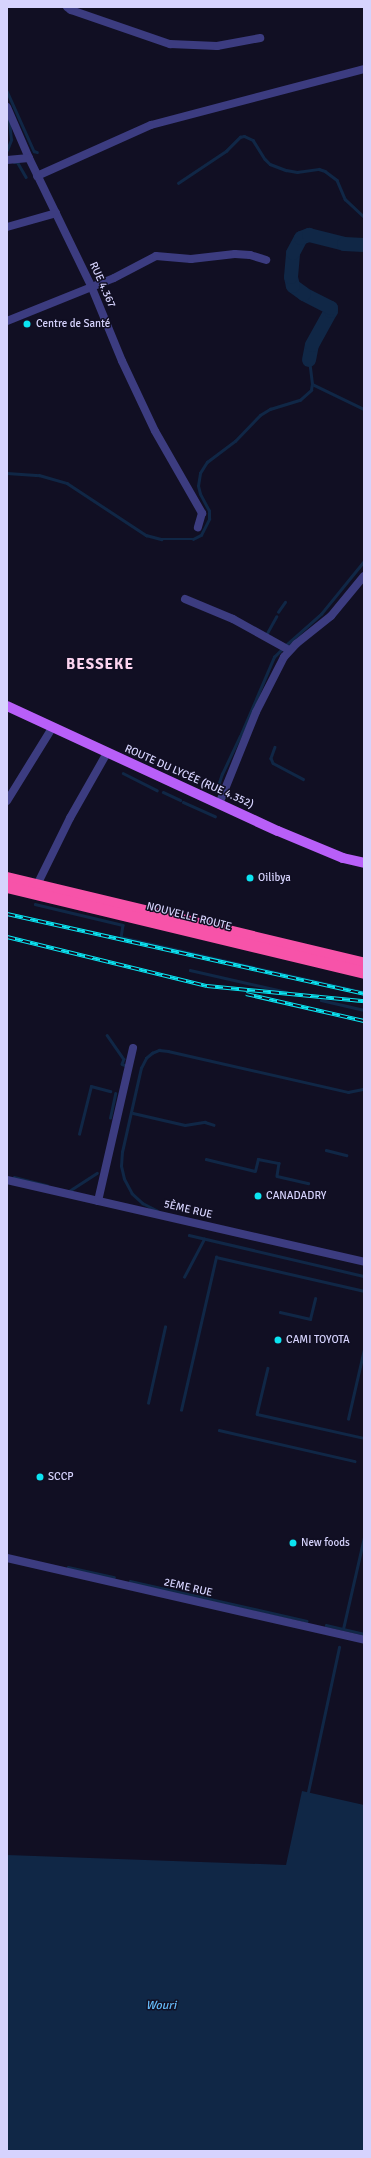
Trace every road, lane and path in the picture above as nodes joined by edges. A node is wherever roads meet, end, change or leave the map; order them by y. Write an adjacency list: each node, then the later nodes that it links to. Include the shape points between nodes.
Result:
1 (67, 7): 2 (street, via 170,44 217,46)
2 (260, 38)
3 (364, 69): 7 (street, via 151,125)
4 (7, 107): 5 (street, RUE 4.367)
5 (29, 158): 6 (street); 7 (street, RUE 4.367)
6 (7, 160)
7 (37, 176): 8 (street, RUE 4.367)
8 (56, 213): 9 (street); 11 (street, RUE 4.367)
9 (7, 227)
10 (266, 260): 11 (street, via 235,254 191,259 156,256)
11 (92, 288): 12 (street); 13 (street, RUE 4.367, via 155,431 202,513)
12 (7, 322)
13 (198, 527)
14 (364, 576): 16 (street, via 331,616)
15 (185, 599): 16 (street, via 233,619)
16 (289, 650): 21 (street, via 256,712)
17 (7, 706): 18 (main road, ROUTE DU LYCÉE (RUE 4.352))
18 (52, 728): 19 (main road, ROUTE DU LYCÉE (RUE 4.352)); 20 (street)
19 (107, 753): 21 (main road, ROUTE DU LYCÉE (RUE 4.352)); 24 (street, via 70,818)
20 (7, 801)
21 (219, 804): 22 (main road, ROUTE DU LYCÉE (RUE 4.352), via 336,855)
22 (364, 863)
23 (7, 878): 24 (highway, NOUVELLE ROUTE)
24 (37, 885): 26 (highway, NOUVELLE ROUTE)
25 (7, 887): 26 (highway, NOUVELLE ROUTE)
26 (68, 897): 27 (highway, NOUVELLE ROUTE); 28 (highway, NOUVELLE ROUTE)
27 (364, 964)
28 (364, 973)
29 (134, 1048): 31 (street)
30 (7, 1180): 31 (street, 5ÈME RUE)
31 (98, 1201): 32 (street, 5ÈME RUE)
32 (364, 1262)
33 (7, 1558): 34 (street, 2EME RUE)
34 (364, 1640)

